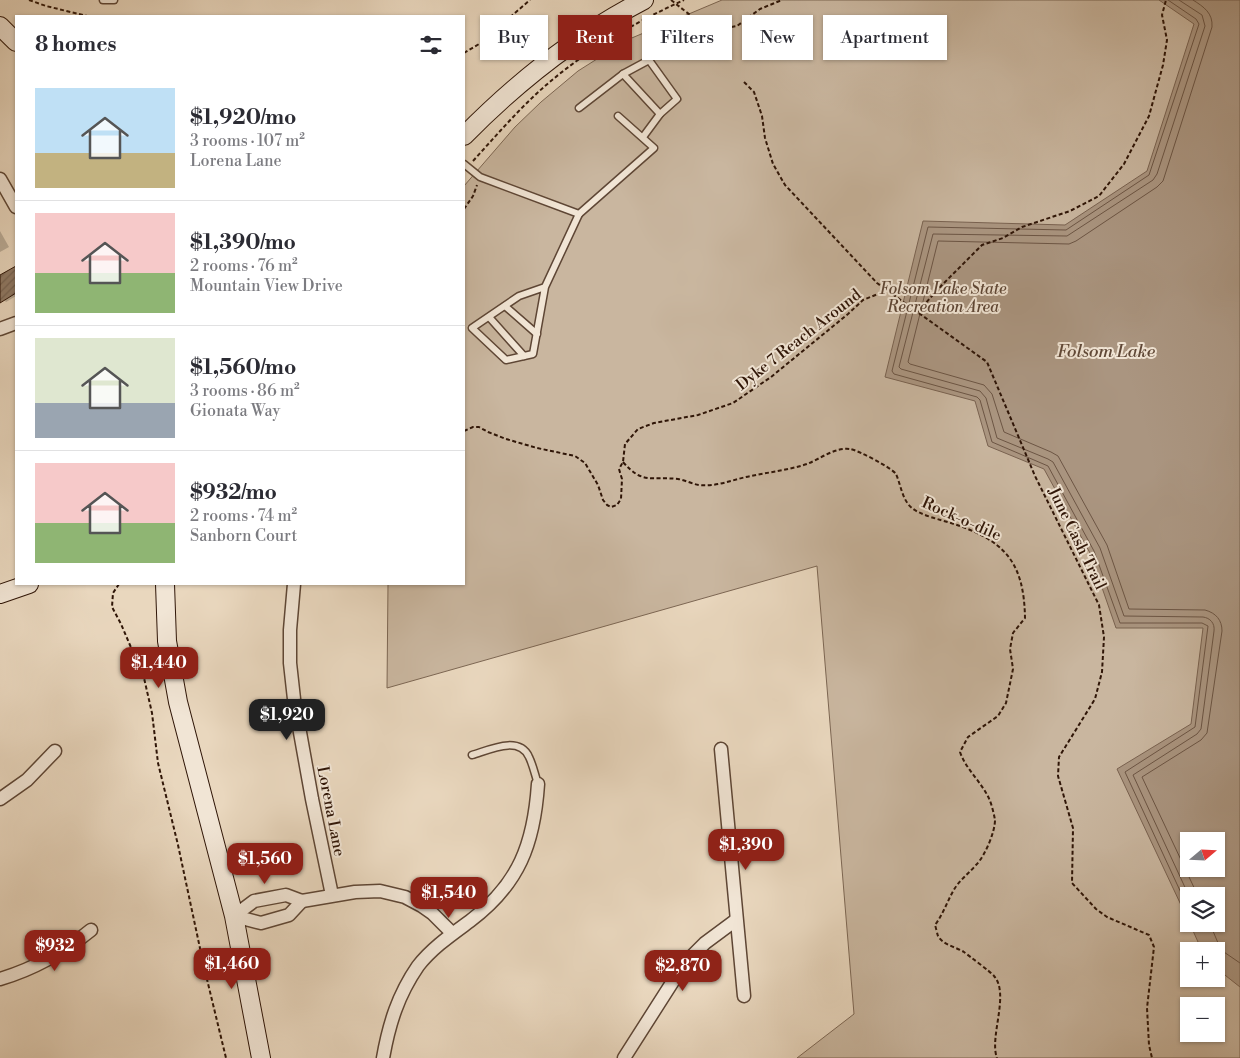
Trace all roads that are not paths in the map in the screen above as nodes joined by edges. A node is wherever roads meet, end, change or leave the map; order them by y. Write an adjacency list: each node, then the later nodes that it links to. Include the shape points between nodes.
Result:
1 (104, 0): 2 (lane)
2 (114, 0)
3 (644, 0): 11 (main road, via 556,54)
4 (0, 25): 5 (main road); 6 (main road)
5 (15, 29)
6 (15, 41)
7 (623, 74): 8 (lane); 9 (lane); 9 (lane, via 649,60 677,99)
8 (579, 108)
9 (660, 114): 12 (lane)
10 (618, 116): 12 (lane)
11 (465, 135)
12 (643, 137): 16 (lane, via 654,148)
13 (466, 165): 16 (lane, via 480,177)
14 (0, 179): 15 (street)
15 (15, 205)
16 (579, 214): 17 (lane)
17 (545, 287): 18 (lane, via 519,296); 22 (lane)
18 (505, 306): 19 (lane); 22 (lane)
19 (489, 317): 23 (lane); 23 (lane, via 472,328 506,360)
20 (15, 324): 21 (street)
21 (0, 329)
22 (537, 334): 23 (lane, via 534,354)
23 (524, 356)
24 (26, 585): 27 (main road)
25 (165, 585): 35 (main road, via 167,641 178,702)
26 (294, 585): 33 (street, Lorena Lane, via 290,662 294,699)
27 (0, 594)
28 (721, 749): 36 (street)
29 (55, 751): 32 (street, via 27,780)
30 (472, 755): 31 (lane, via 509,745 517,746 530,758)
31 (538, 784): 38 (street, via 533,827 519,866 497,897)
32 (0, 799)
33 (332, 895): 34 (street); 38 (street, via 368,891 393,894 432,913)
34 (302, 901): 35 (street, via 286,895 254,901); 35 (street, via 288,915 261,923)
35 (234, 916): 41 (main road)
36 (736, 920): 40 (street); 43 (street, via 684,964)
37 (91, 930): 39 (street, via 36,966)
38 (452, 933): 42 (street, via 419,965 408,983 389,1026)
39 (0, 979)
40 (744, 996)
41 (261, 1058)
42 (383, 1058)
43 (624, 1058)

